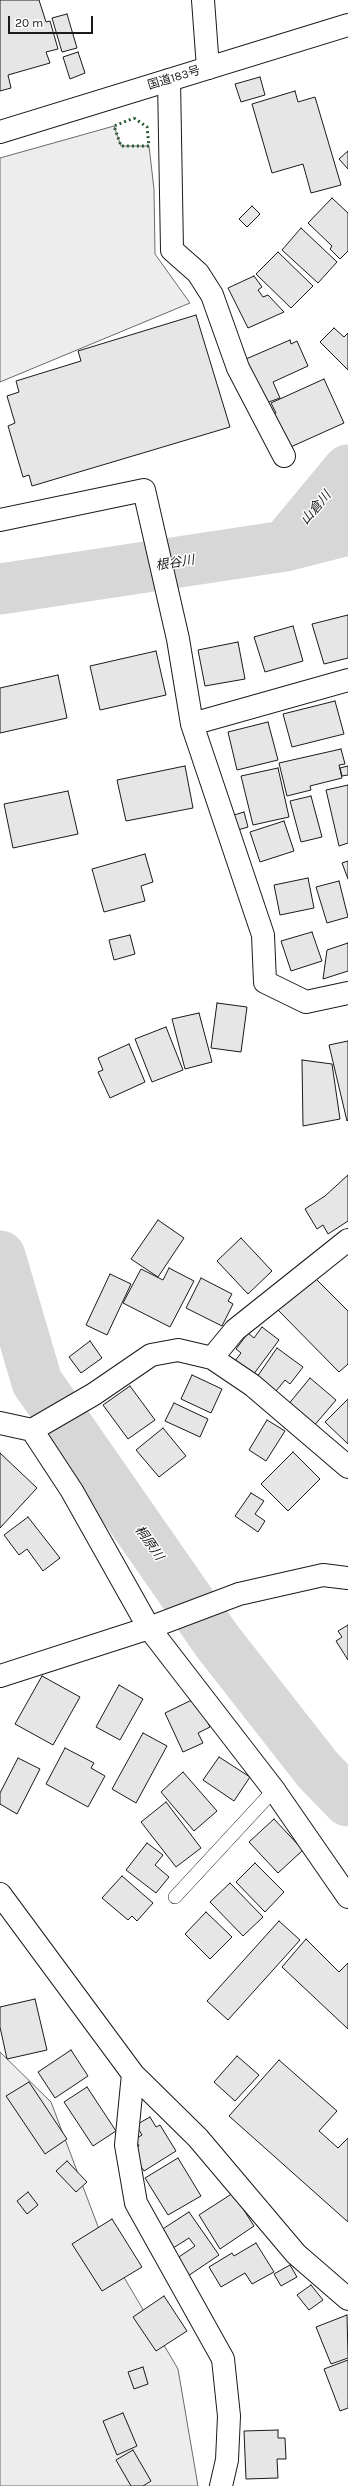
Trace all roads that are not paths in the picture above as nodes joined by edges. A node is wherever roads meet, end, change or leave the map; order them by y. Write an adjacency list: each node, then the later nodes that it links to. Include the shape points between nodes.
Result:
1 (203, 0): 3 (main road)
2 (348, 25): 3 (main road, 国道183号)
3 (208, 68): 4 (main road, 国道183号)
4 (169, 80): 5 (main road, 国道183号); 6 (main road, via 172,250 198,273 212,295 238,368)
5 (0, 132)
6 (284, 456)
7 (0, 520): 9 (main road, via 144,490 178,639)
8 (348, 680): 9 (main road)
9 (192, 724): 10 (main road, via 263,935 265,982 306,1002)
10 (348, 993)
11 (348, 1240): 12 (main road, via 235,1330)
12 (212, 1358): 14 (main road, via 178,1350 151,1354 94,1394); 15 (main road, via 252,1385)
13 (0, 1423): 14 (main road)
14 (36, 1428): 17 (main road, via 72,1491)
15 (348, 1467)
16 (348, 1578): 17 (main road, via 323,1575 240,1594)
17 (156, 1625): 18 (main road); 19 (main road)
18 (0, 1676)
19 (274, 1790): 21 (lane); 22 (main road)
20 (0, 1894): 23 (main road)
21 (175, 1897)
22 (348, 1897)
23 (133, 2074): 24 (main road, via 198,2138 296,2254); 25 (main road, via 126,2146 136,2203 223,2359 229,2416 227,2460)
24 (348, 2299)
25 (221, 2486)

